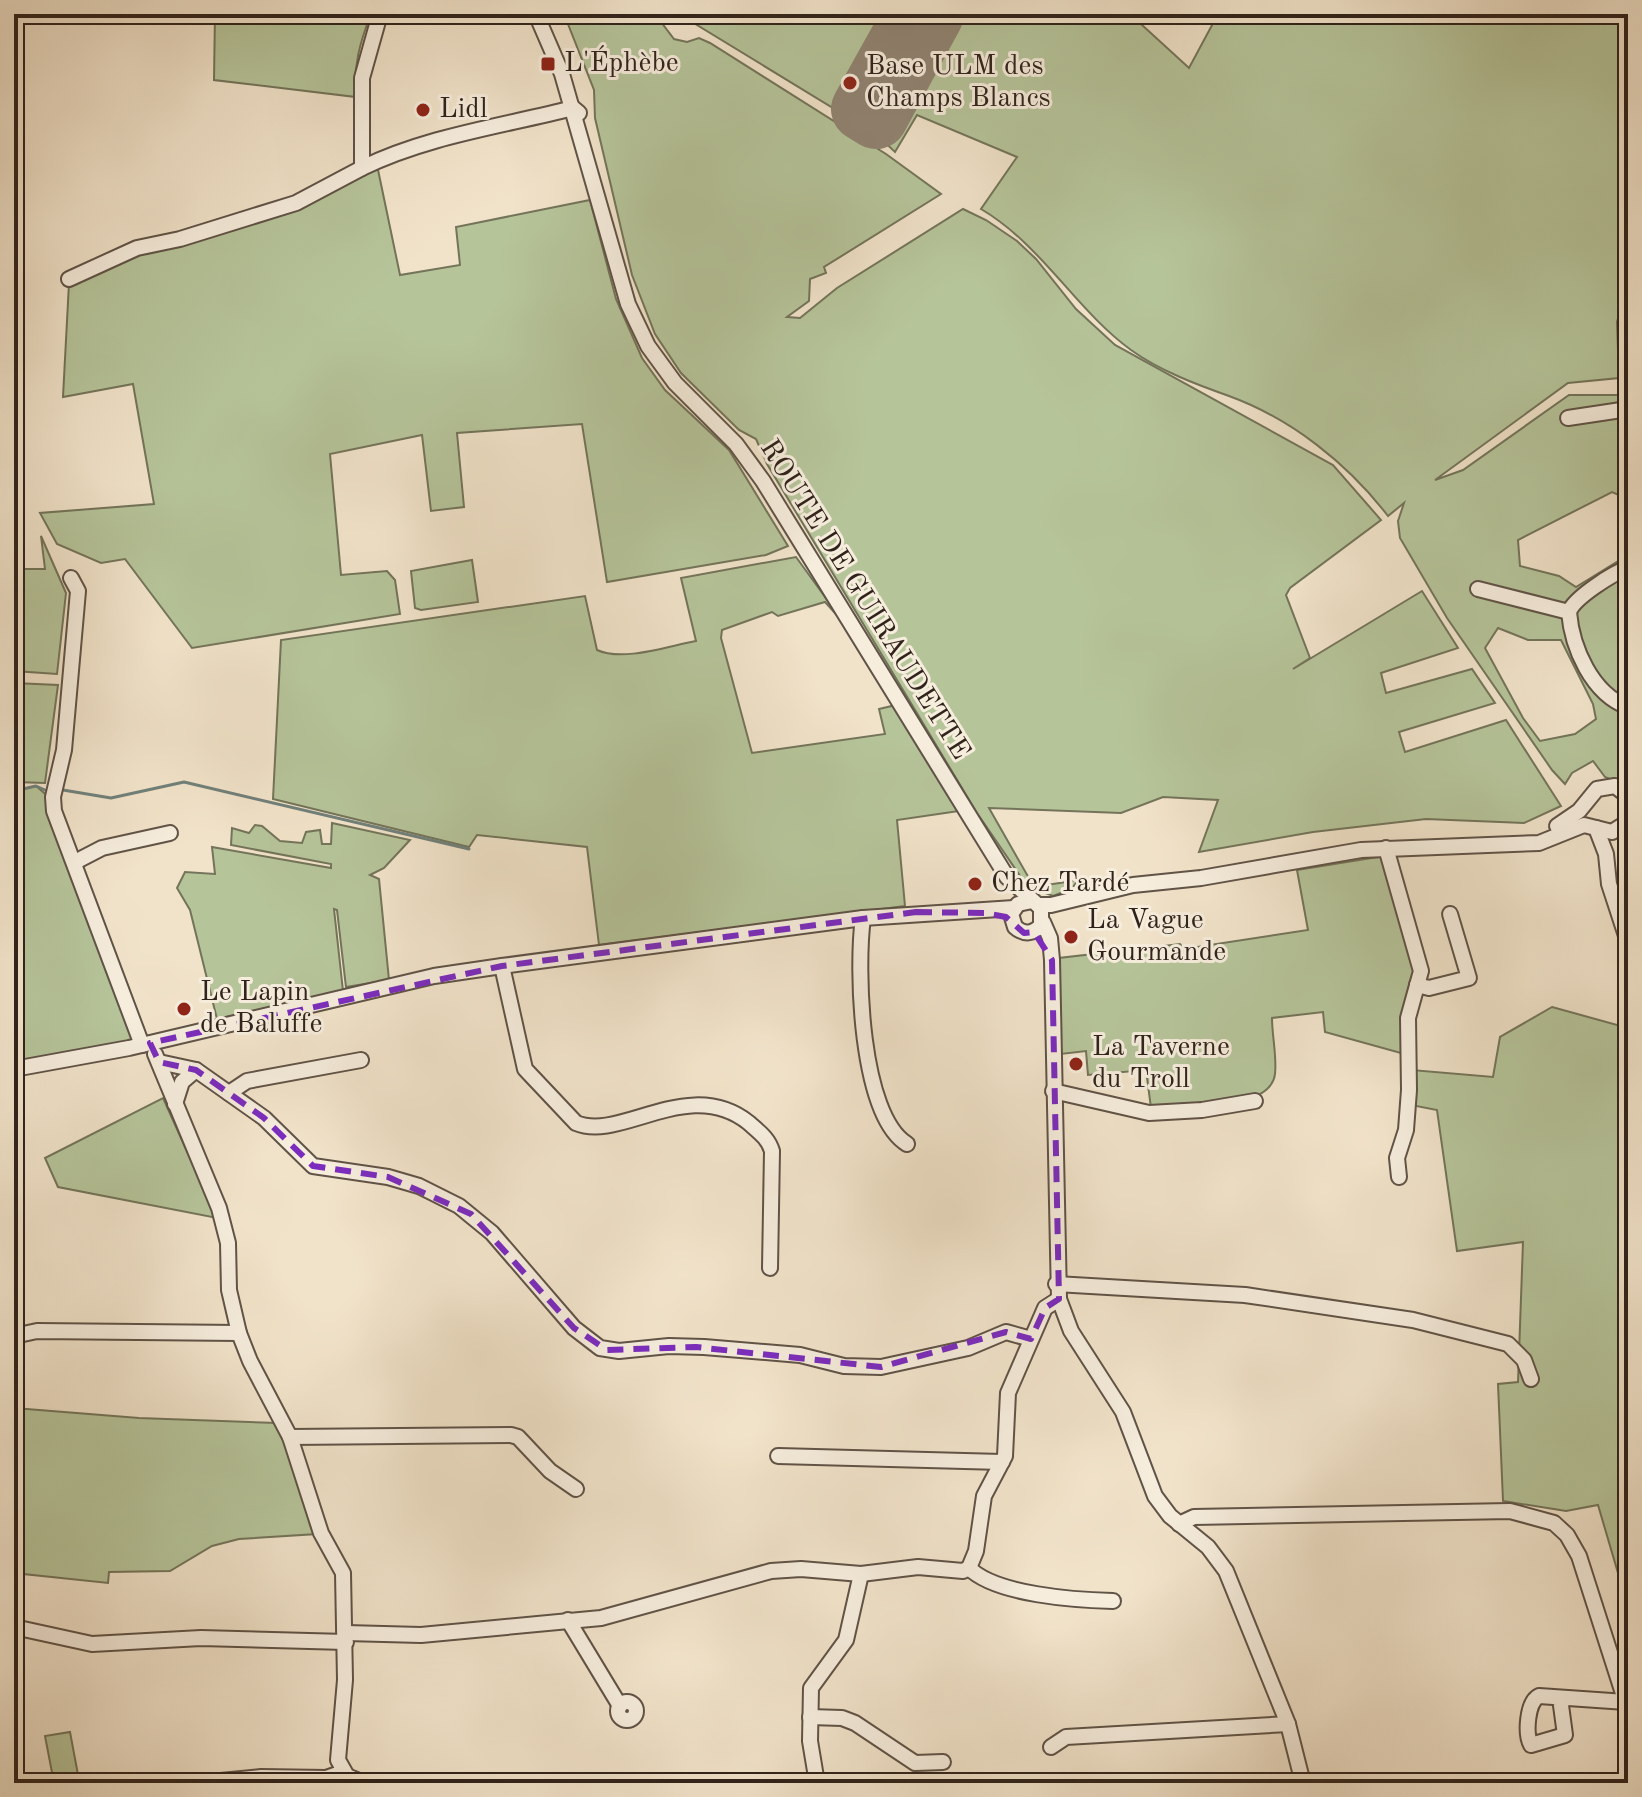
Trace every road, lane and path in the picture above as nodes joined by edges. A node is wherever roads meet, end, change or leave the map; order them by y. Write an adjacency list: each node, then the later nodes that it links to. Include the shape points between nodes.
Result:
1 (380, 14): 5 (street, via 362,78)
2 (536, 14): 4 (street, ROUTE DE GUIRAUDETTE)
3 (545, 14): 6 (street, ROUTE DE GUIRAUDETTE, via 579,98)
4 (573, 108): 5 (street, via 389,155); 6 (street, ROUTE DE GUIRAUDETTE, via 578,110); 7 (street, ROUTE DE GUIRAUDETTE)
5 (362, 168): 8 (street, via 296,203 137,248)
6 (607, 211): 7 (street, ROUTE DE GUIRAUDETTE)
7 (609, 230): 25 (street, ROUTE DE GUIRAUDETTE, via 628,304 648,346 675,383 750,462)
8 (69, 279)
9 (1628, 409): 10 (street)
10 (1568, 418)
11 (1628, 568): 14 (street, via 1571,605)
12 (71, 578): 24 (street, via 78,591 64,750 53,797)
13 (1478, 589): 14 (street)
14 (1569, 612): 15 (street, via 1595,685)
15 (1628, 707)
16 (1628, 796): 17 (street, via 1606,786)
17 (1586, 803): 19 (street); 21 (street, via 1556,827)
18 (1626, 824): 19 (street, via 1612,832); 23 (street)
19 (1595, 828): 21 (street, via 1572,827 1539,843); 23 (street)
20 (170, 833): 24 (street, via 102,848)
21 (1516, 844): 22 (street)
22 (1386, 848): 28 (street, via 1133,885 1067,900); 32 (street, via 1421,971)
23 (1606, 854): 30 (street, via 1609,884)
24 (75, 862): 33 (street)
25 (1007, 877): 26 (street, ROUTE DE GUIRAUDETTE); 28 (street, ROUTE DE GUIRAUDETTE)
26 (1014, 912): 28 (street); 28 (street, via 1020,931); 29 (street)
27 (1450, 914): 32 (street, via 1469,978 1429,988)
28 (1038, 916): 38 (street, ROUTE DE GUIRAUDETTE, via 1051,952)
29 (863, 918): 31 (street); 42 (street, via 863,1029 881,1111)
30 (1628, 942)
31 (502, 966): 33 (street, via 434,976); 44 (street, via 525,1069 576,1123 599,1126 665,1109 705,1107 741,1117 766,1139 772,1151)
32 (1417, 985): 43 (street, via 1408,1018 1409,1090 1397,1158)
33 (146, 1044): 35 (street); 36 (street)
34 (361, 1060): 39 (street, via 247,1081)
35 (159, 1062): 37 (street); 41 (street)
36 (14, 1069)
37 (196, 1070): 39 (street); 41 (street, via 182,1082)
38 (1053, 1091): 40 (street, via 1149,1113); 45 (street, ROUTE DE GUIRAUDETTE)
39 (229, 1093): 48 (street, via 264,1118 313,1166 419,1186 471,1214 574,1328 607,1350 696,1347 881,1367 968,1348 1006,1332)
40 (1255, 1101)
41 (175, 1104): 46 (street, via 219,1208)
42 (907, 1144)
43 (1399, 1177)
44 (770, 1268)
45 (1058, 1292): 48 (street); 49 (street, via 1245,1295 1413,1320 1508,1344 1524,1360); 54 (street, ROUTE DE GUIRAUDETTE, via 1071,1331 1123,1412 1155,1496)
46 (239, 1333): 47 (street, via 37,1331); 50 (street)
47 (14, 1336)
48 (1031, 1339): 52 (street, via 1008,1393)
49 (1531, 1379)
50 (290, 1437): 53 (street, via 511,1435); 60 (street, via 321,1533 343,1573)
51 (778, 1456): 52 (street)
52 (1002, 1462): 55 (street, via 984,1496)
53 (576, 1489)
54 (1179, 1524): 62 (street, via 1194,1517 1493,1510 1544,1517 1567,1535 1579,1556); 65 (street, ROUTE DE GUIRAUDETTE, via 1208,1547 1226,1571)
55 (969, 1568): 56 (street); 57 (street, via 980,1577 1036,1594)
56 (861, 1574): 58 (street, via 771,1571 601,1618); 64 (street, via 846,1640 811,1688)
57 (1113, 1601)
58 (568, 1620): 60 (street); 63 (street)
59 (14, 1627): 60 (street, via 92,1644)
60 (346, 1637): 68 (street, via 338,1760)
61 (1560, 1698): 62 (street)
62 (1627, 1705)
63 (620, 1706)
64 (810, 1717): 67 (street, via 855,1723 915,1763); 71 (street)
65 (1288, 1724): 66 (street, via 1066,1737); 72 (street, ROUTE DE GUIRAUDETTE)
66 (1051, 1747)
67 (943, 1762)
68 (343, 1772): 69 (street, via 326,1778); 70 (street)
69 (200, 1783)
70 (364, 1783)
71 (817, 1783)
72 (1303, 1783)

